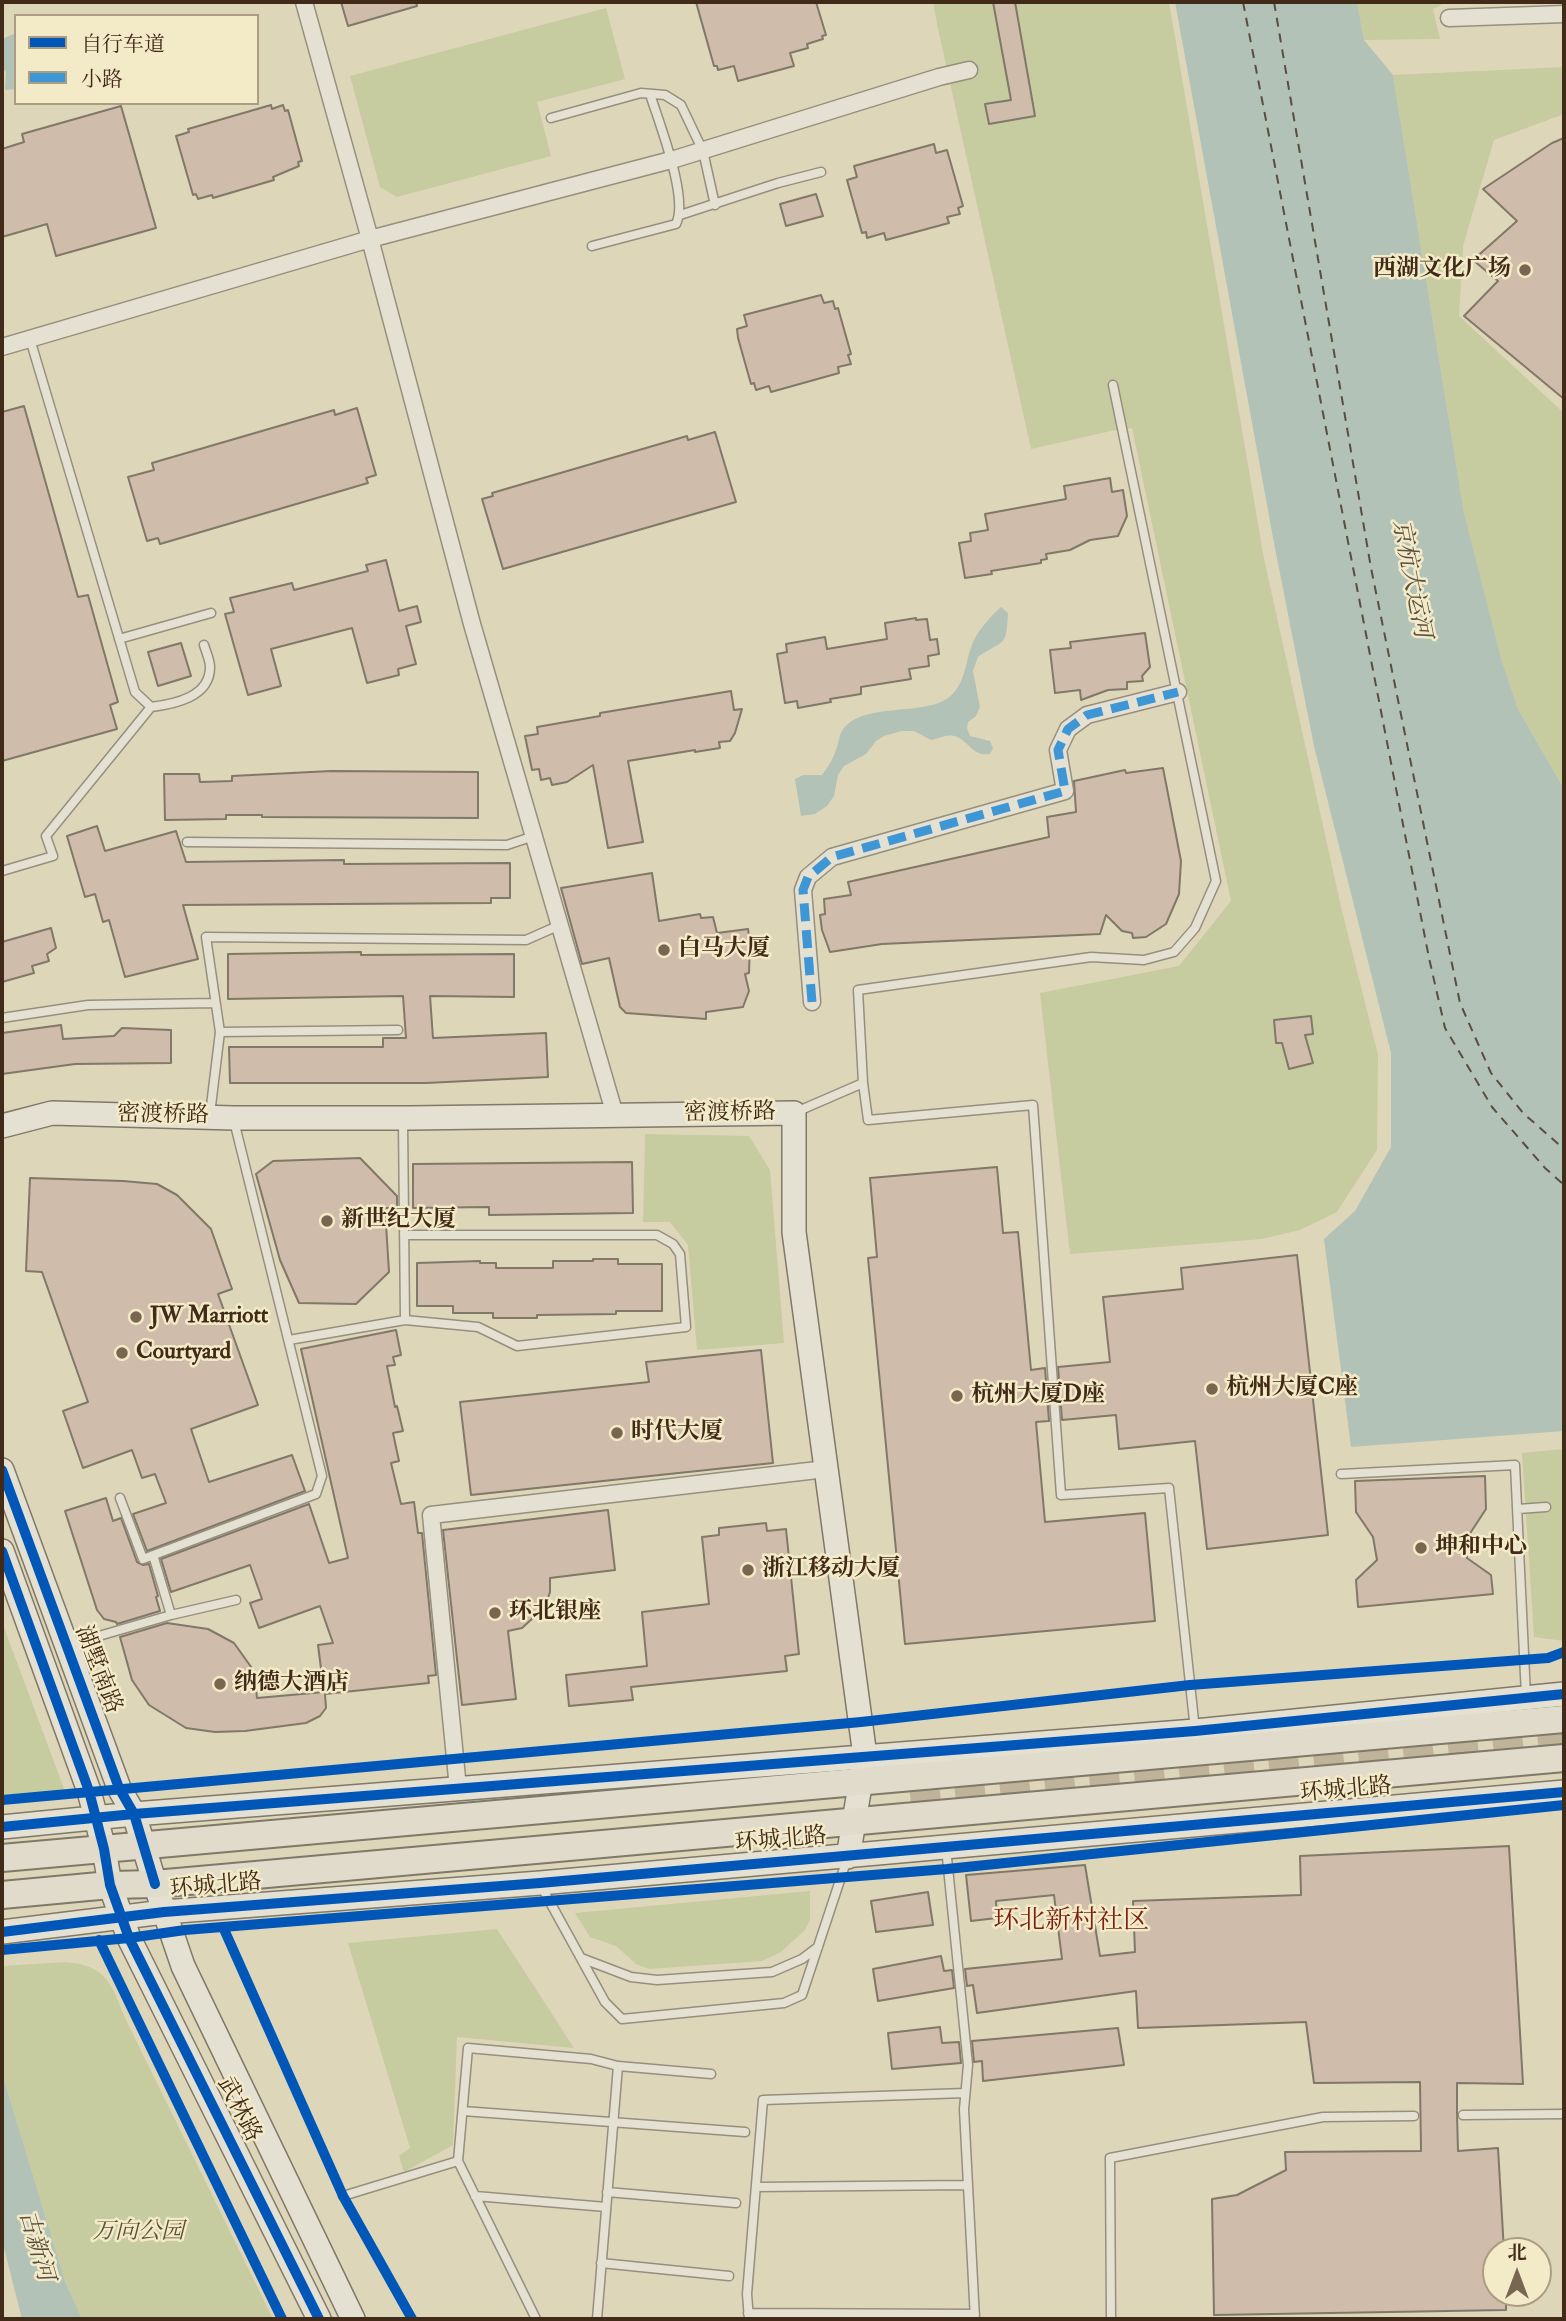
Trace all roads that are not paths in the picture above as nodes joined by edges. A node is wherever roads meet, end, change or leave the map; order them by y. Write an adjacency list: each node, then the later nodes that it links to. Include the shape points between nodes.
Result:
1 (304, 2): 12 (street)
2 (1564, 14): 3 (street)
3 (1449, 18)
4 (969, 69): 7 (street)
5 (650, 94): 6 (lane); 7 (lane, via 665,95 681,105); 8 (lane)
6 (551, 118)
7 (703, 150): 8 (street); 10 (lane)
8 (672, 160): 11 (lane); 12 (street)
9 (821, 172): 10 (lane)
10 (715, 205): 11 (lane)
11 (680, 215): 13 (lane, via 676,224)
12 (370, 239): 14 (street); 22 (street, via 472,624)
13 (592, 246)
14 (30, 339): 15 (street); 18 (lane)
15 (2, 347)
16 (1114, 386): 20 (lane)
17 (211, 613): 18 (lane)
18 (119, 639): 21 (lane, via 135,692)
19 (204, 645): 21 (lane, via 210,666 208,681 198,693)
20 (1178, 692): 26 (street, via 1087,715 1068,729 1058,750 1065,791 832,857 808,877 803,890); 31 (lane, via 1216,881 1195,928 1174,952 1144,960 1091,957 858,990)
21 (151, 707): 24 (lane, via 46,836 53,856)
22 (534, 836): 23 (lane, via 507,845); 25 (street)
23 (187, 842)
24 (2, 871)
25 (560, 925): 27 (lane, via 526,940 206,937); 33 (street)
26 (812, 1002)
27 (215, 1003): 28 (lane, via 88,1005); 30 (lane)
28 (2, 1018)
29 (398, 1030): 30 (lane)
30 (220, 1032): 34 (lane)
31 (863, 1083): 32 (lane); 55 (lane, via 868,1120 1033,1105 1061,1495 1169,1488)
32 (794, 1113): 33 (main road, 密渡桥路); 41 (main road, 密渡桥路, via 794,1232)
33 (615, 1115): 36 (main road, 密渡桥路)
34 (209, 1117): 35 (main road, 密渡桥路); 37 (main road, 密渡桥路, via 52,1113)
35 (234, 1118): 36 (main road, 密渡桥路); 40 (lane)
36 (403, 1118): 38 (lane)
37 (2, 1126)
38 (404, 1235): 39 (lane); 39 (lane, via 657,1235 680,1254 686,1327 517,1346 478,1327)
39 (405, 1320): 40 (lane)
40 (289, 1340): 48 (lane, via 322,1476 316,1494)
41 (826, 1469): 57 (main road, 密渡桥路); 58 (street, via 431,1515)
42 (2, 1470): 51 (main road, 湖墅南路)
43 (1341, 1474): 46 (lane, via 1516,1465)
44 (120, 1498): 48 (lane, via 143,1559)
45 (1546, 1507): 46 (lane)
46 (1518, 1509): 53 (lane)
47 (2, 1551): 61 (main road)
48 (153, 1555): 50 (lane)
49 (236, 1600): 50 (lane)
50 (171, 1615): 51 (lane)
51 (65, 1646): 60 (main road, 湖墅南路, via 119,1788)
52 (1564, 1694): 53 (main road)
53 (1526, 1699): 55 (main road)
54 (1564, 1719): 57 (main road)
55 (1195, 1731): 57 (main road)
56 (1564, 1758): 62 (main road, 环城北路)
57 (863, 1768): 58 (main road); 62 (main road, 密渡桥路); 64 (main road)
58 (458, 1788): 60 (main road)
59 (1564, 1792): 65 (main road, 环城北路)
60 (134, 1814): 61 (main road); 64 (main road, 湖墅南路)
61 (95, 1818): 63 (main road); 66 (main road)
62 (854, 1821): 67 (main road, 密渡桥路); 70 (main road, 环城北路)
63 (2, 1827)
64 (143, 1844): 66 (main road); 70 (main road, 湖墅南路)
65 (946, 1848): 67 (main road, 环城北路); 80 (lane, via 968,2065)
66 (104, 1849): 68 (main road); 71 (main road)
67 (848, 1857): 69 (main road, 环城北路); 76 (lane)
68 (2, 1858)
69 (540, 1883): 73 (main road, 环城北路); 77 (lane)
70 (155, 1884): 71 (main road, 环城北路); 73 (main road, 武林路)
71 (110, 1885): 72 (main road, 环城北路); 74 (main road)
72 (2, 1895)
73 (164, 1912): 74 (main road, 环城北路); 100 (main road, 武林路, via 183,1966)
74 (123, 1917): 75 (main road, 环城北路); 99 (main road, 武林路, via 129,1938)
75 (2, 1931)
76 (818, 1947): 77 (lane, via 772,1972 657,1980 631,1977); 77 (lane, via 802,1995 784,2003 622,2019 606,2002)
77 (581, 1958)
78 (618, 2066): 79 (lane); 81 (lane, via 591,2059 468,2048); 85 (lane)
79 (711, 2074)
80 (965, 2093): 88 (lane); 89 (lane, via 763,2100)
81 (463, 2111): 85 (lane); 87 (lane)
82 (1564, 2114): 83 (lane)
83 (1463, 2115)
84 (1414, 2116): 103 (lane, via 1323,2117 1110,2158)
85 (613, 2121): 86 (lane); 90 (lane)
86 (745, 2132)
87 (458, 2161): 91 (lane); 92 (lane)
88 (968, 2185): 89 (lane); 98 (lane)
89 (756, 2187): 97 (lane)
90 (607, 2192): 93 (lane); 94 (lane)
91 (343, 2196)
92 (475, 2196): 94 (lane); 101 (lane)
93 (736, 2203)
94 (606, 2207): 95 (lane)
95 (601, 2263): 96 (lane); 102 (lane)
96 (729, 2277)
97 (749, 2316): 98 (lane)
98 (975, 2317)
99 (319, 2319)
100 (353, 2319)
101 (536, 2319)
102 (597, 2319)
103 (1111, 2319)

